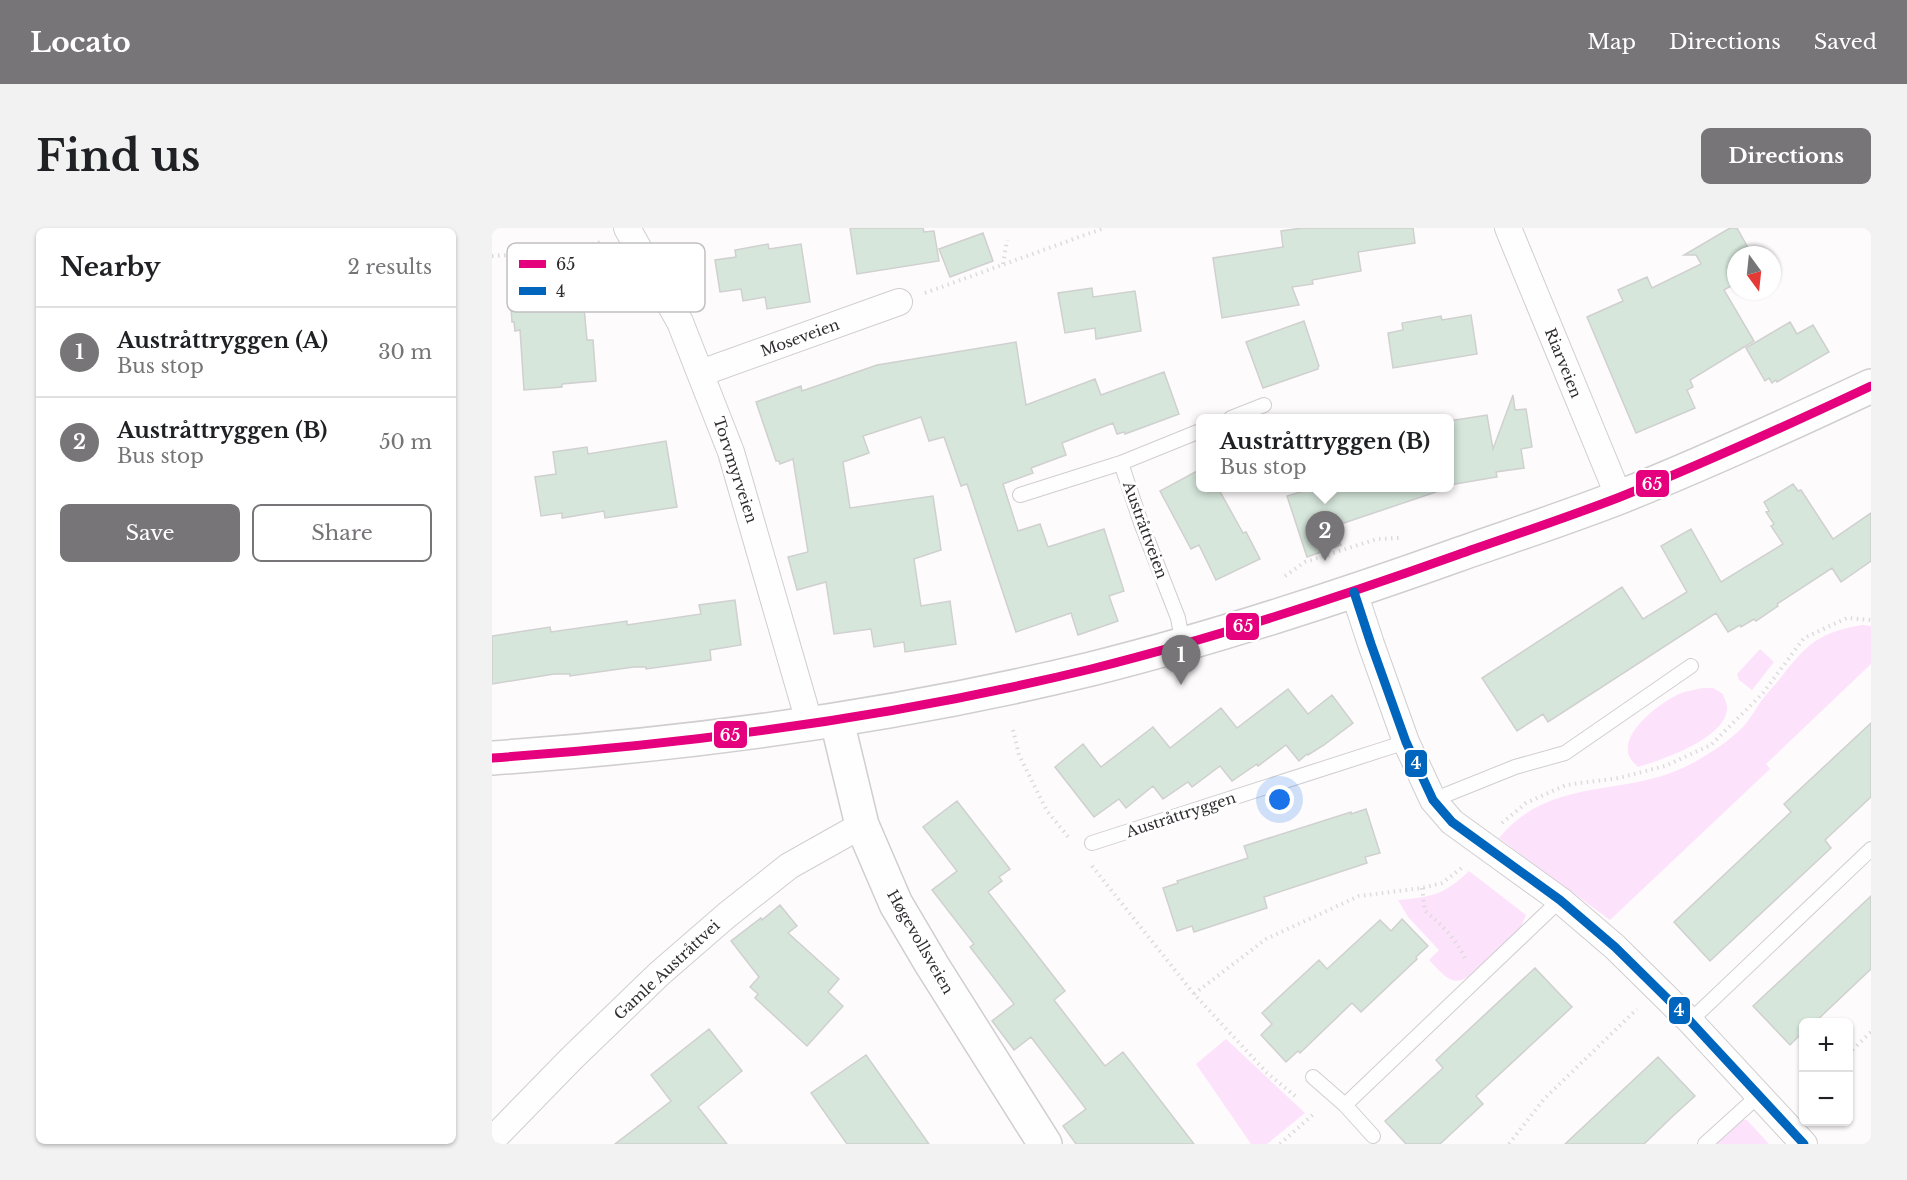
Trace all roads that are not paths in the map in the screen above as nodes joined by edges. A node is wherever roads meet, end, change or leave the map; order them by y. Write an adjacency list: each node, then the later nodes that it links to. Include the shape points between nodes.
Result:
1 (1509, 228): 11 (street, Riarveien)
2 (899, 302): 4 (street, Moseveien)
3 (674, 312): 4 (street, Torvmyrveien)
4 (701, 373): 15 (street, Torvmyrveien)
5 (1871, 387): 11 (main road)
6 (1264, 405): 7 (lane)
7 (1241, 414)
8 (1196, 433): 9 (lane, Austråttveien)
9 (1121, 463): 10 (lane); 13 (lane, Austråttveien, via 1178,618)
10 (1020, 495)
11 (1619, 497): 12 (main road)
12 (1354, 592): 13 (main road); 16 (street)
13 (1183, 645): 15 (main road, via 994,691)
14 (1691, 666): 18 (lane, via 1565,753 1515,767)
15 (824, 723): 17 (main road, via 664,744); 19 (main road, Høgevollsveien)
16 (1406, 742): 18 (street); 20 (lane, Austråttryggen)
17 (492, 758)
18 (1433, 800): 22 (street, via 1452,822)
19 (861, 825): 28 (street, Gamle Austråttvei, via 789,866 727,915 659,974); 29 (main road, Høgevollsveien, via 896,904)
20 (1092, 843)
21 (1871, 849): 23 (lane)
22 (1560, 900): 23 (street, via 1615,947); 26 (lane)
23 (1690, 1021): 25 (street)
24 (1313, 1077): 26 (lane)
25 (1758, 1096): 30 (lane); 31 (street)
26 (1345, 1105): 27 (lane)
27 (1374, 1136)
28 (492, 1140)
29 (1045, 1144)
30 (1705, 1144)
31 (1804, 1144)

